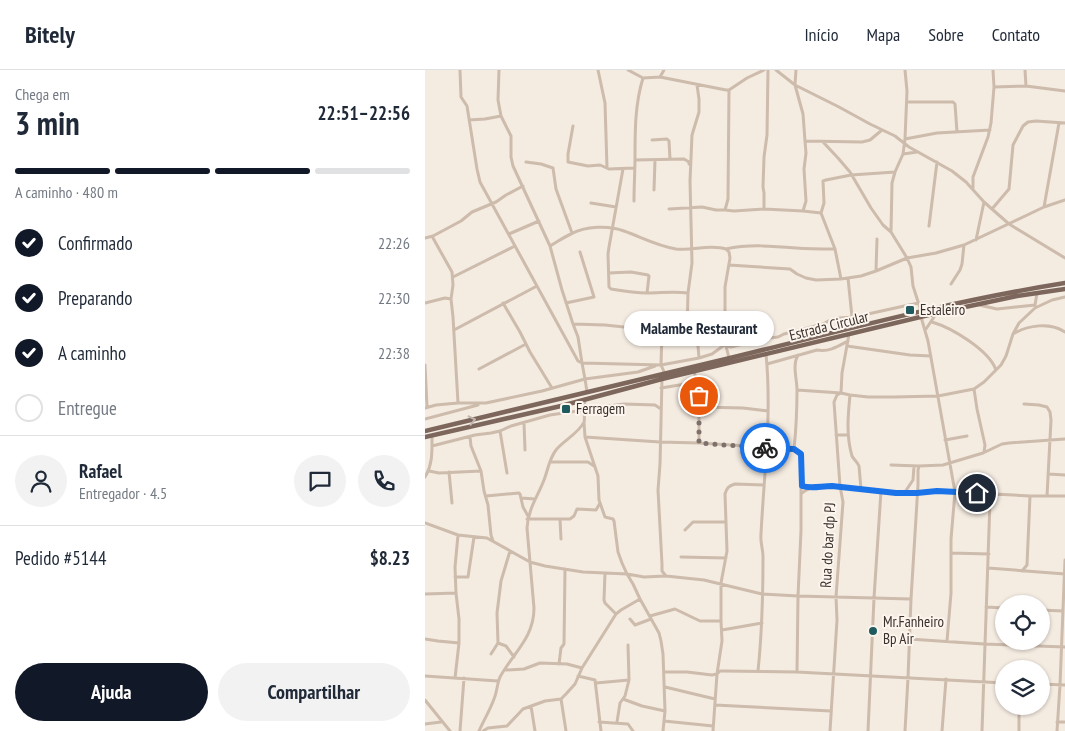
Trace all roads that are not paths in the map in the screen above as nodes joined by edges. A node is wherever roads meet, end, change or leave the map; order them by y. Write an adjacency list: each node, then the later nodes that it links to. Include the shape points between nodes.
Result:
1 (460, 70): 23 (street, via 461,97 467,106)
2 (499, 70): 22 (street)
3 (598, 70): 44 (street, via 605,103)
4 (628, 70): 14 (street)
5 (664, 70): 13 (street)
6 (763, 70): 19 (street)
7 (768, 70): 64 (street)
8 (776, 70): 16 (street)
9 (796, 70): 16 (street)
10 (905, 70): 21 (street)
11 (993, 70): 18 (street)
12 (1025, 70): 17 (street)
13 (660, 77): 14 (street); 15 (street)
14 (643, 78): 39 (street, via 636,107)
15 (697, 85): 19 (street); 43 (street, via 699,112 692,135)
16 (795, 85): 27 (street); 33 (street, via 803,114)
17 (1026, 86): 18 (street); 20 (street)
18 (993, 87): 28 (street)
19 (729, 90): 54 (street)
20 (1065, 91)
21 (907, 102): 30 (street, via 954,103); 34 (street)
22 (501, 116): 23 (street); 51 (street, via 511,136 513,166)
23 (469, 120): 59 (street, via 480,182)
24 (1059, 123): 25 (street); 61 (street); 65 (street, via 1031,121 1023,126 1013,145 1009,189)
25 (1065, 123)
26 (573, 126): 44 (street, via 568,162)
27 (882, 130): 34 (street); 35 (street, via 863,142)
28 (990, 130): 29 (street); 31 (street)
29 (983, 131): 30 (street); 31 (street)
30 (957, 132): 34 (street)
31 (988, 137): 49 (street)
32 (652, 140): 38 (street, via 669,141)
33 (805, 141): 35 (street); 67 (street, via 806,201)
34 (905, 141): 36 (street); 37 (street)
35 (823, 142): 48 (street)
36 (917, 152): 37 (street); 42 (street)
37 (903, 154): 47 (street)
38 (670, 159): 40 (street); 43 (street, via 684,159)
39 (635, 160): 40 (street); 45 (street)
40 (655, 160): 53 (street)
41 (526, 162): 75 (street, via 553,168 556,189)
42 (937, 162): 50 (street); 72 (street)
43 (690, 167): 62 (street)
44 (607, 168): 46 (street)
45 (634, 168): 46 (street); 55 (street)
46 (623, 169): 60 (street)
47 (895, 172): 48 (street); 74 (street)
48 (851, 175): 69 (street, via 823,181); 74 (street, via 871,208)
49 (973, 177): 50 (street); 52 (street)
50 (967, 182): 52 (street)
51 (523, 186): 59 (street); 70 (street)
52 (973, 189): 57 (street)
53 (654, 190)
54 (728, 199): 66 (street); 68 (street)
55 (634, 200)
56 (1065, 200): 61 (street)
57 (984, 202): 65 (street); 80 (street)
58 (591, 203): 60 (street)
59 (492, 204): 76 (street); 77 (street, via 471,212)
60 (616, 207): 73 (street)
61 (1044, 207): 71 (street)
62 (690, 208): 63 (street); 66 (street); 84 (street)
63 (669, 209)
64 (764, 209): 67 (street); 68 (street)
65 (992, 209): 71 (street)
66 (725, 210): 68 (street)
67 (803, 210): 69 (street)
68 (734, 211)
69 (821, 213): 86 (street)
70 (539, 220): 76 (street); 83 (street)
71 (1009, 224): 80 (street); 89 (street)
72 (929, 226)
73 (613, 228): 75 (street, via 591,228); 84 (street, via 662,246); 92 (street, via 608,254)
74 (891, 232): 88 (street)
75 (572, 233): 83 (street)
76 (509, 234): 82 (street)
77 (433, 236): 78 (street); 93 (street)
78 (425, 238)
79 (877, 239): 91 (street)
80 (975, 240): 81 (street)
81 (964, 245): 88 (street); 97 (street, via 962,264)
82 (515, 246): 93 (street); 98 (street)
83 (550, 246): 107 (street)
84 (691, 248): 85 (street); 100 (street)
85 (726, 249): 86 (street, via 770,246); 90 (street)
86 (835, 249): 95 (street)
87 (581, 252): 107 (street, via 594,297)
88 (907, 258): 91 (street); 108 (street)
89 (1065, 258)
90 (729, 265): 95 (street, via 790,269 816,280); 127 (street)
91 (876, 271): 94 (street)
92 (609, 273): 101 (street, via 611,289); 101 (street, via 648,275)
93 (453, 277): 104 (street)
94 (848, 278): 95 (street); 113 (street)
95 (841, 279)
96 (1065, 283): 111 (main road, Estrada Circular)
97 (951, 284)
98 (537, 286): 106 (street); 134 (street, via 575,357)
99 (1065, 289): 102 (main road, Estrada Circular)
100 (688, 292): 101 (street); 120 (street)
101 (647, 293)
102 (1037, 293): 109 (main road, Estrada Circular); 110 (street)
103 (1065, 297): 110 (street)
104 (451, 299): 105 (street); 117 (street)
105 (425, 303)
106 (503, 303): 117 (street); 126 (street)
107 (566, 303): 116 (street)
108 (919, 303): 111 (street); 113 (street)
109 (976, 305): 110 (street, via 997,309); 112 (main road, Estrada Circular)
110 (1035, 307): 124 (street)
111 (921, 311): 133 (main road, Estrada Circular)
112 (937, 312): 114 (main road, Estrada Circular); 115 (street)
113 (852, 317): 127 (street, via 828,320 778,337)
114 (921, 317): 118 (street); 123 (main road, Estrada Circular)
115 (932, 322): 118 (street); 140 (street, via 945,325 978,346)
116 (573, 324): 119 (street); 134 (street)
117 (454, 330): 156 (street)
118 (926, 330): 130 (street)
119 (662, 331): 120 (street); 138 (street)
120 (687, 331): 122 (street)
121 (1065, 332): 124 (street, via 1044,326)
122 (697, 334): 127 (street); 132 (street)
123 (849, 334): 125 (street, Rua do bar dp PJ); 129 (main road, Estrada Circular)
124 (1013, 334): 140 (street, via 1006,356)
125 (848, 341): 128 (street, Rua do bar dp PJ); 131 (street, via 832,350 817,350)
126 (526, 344): 139 (street); 146 (street)
127 (725, 346): 132 (street); 133 (street)
128 (847, 346): 130 (street); 151 (street, Rua do bar dp PJ)
129 (765, 354): 135 (street); 141 (main road, Estrada Circular)
130 (931, 356): 153 (street)
131 (796, 357): 135 (street); 149 (street)
132 (699, 358): 138 (street)
133 (729, 358): 142 (main road, Estrada Circular)
134 (582, 363): 137 (street); 143 (street)
135 (767, 364): 164 (street)
136 (425, 365): 160 (street)
137 (656, 365): 138 (street); 143 (street, via 638,372)
138 (661, 365): 142 (street)
139 (479, 369)
140 (996, 371): 148 (street)
141 (694, 372): 144 (main road, Estrada Circular); 145 (street)
142 (665, 374): 150 (main road, Estrada Circular)
143 (585, 379): 146 (street); 150 (street)
144 (662, 380): 147 (street); 154 (main road, Estrada Circular)
145 (698, 382): 147 (street); 161 (street)
146 (552, 388): 157 (street)
147 (661, 388): 155 (street)
148 (974, 389): 153 (street); 182 (street)
149 (797, 390): 151 (street); 185 (street)
150 (587, 392): 168 (main road, Estrada Circular, one-way to 150)
151 (841, 393): 152 (street); 170 (street, Rua do bar dp PJ, via 834,402)
152 (849, 395): 153 (street); 171 (street)
153 (938, 396): 178 (street)
154 (585, 399): 163 (street); 172 (main road, Estrada Circular)
155 (661, 399): 159 (street); 162 (street)
156 (458, 403): 157 (street); 160 (street)
157 (486, 403): 165 (street)
158 (1024, 404): 179 (street, via 1049,408)
159 (655, 405): 162 (street); 163 (street, via 619,404)
160 (426, 407)
161 (699, 407): 164 (street); 181 (street)
162 (661, 409): 180 (street)
163 (584, 410): 166 (street); 167 (street)
164 (767, 411): 184 (street)
165 (425, 419)
166 (584, 422): 176 (street); 189 (street, via 556,451)
167 (524, 423): 169 (street); 187 (street)
168 (425, 431)
169 (500, 431): 175 (street); 198 (street)
170 (836, 435): 171 (street); 204 (street, Rua do bar dp PJ)
171 (848, 435): 206 (street, via 852,457 859,466)
172 (432, 436): 174 (main road, Estrada Circular); 183 (street)
173 (967, 436): 178 (street)
174 (425, 437)
175 (470, 437): 183 (street); 196 (street)
176 (585, 437): 180 (street); 192 (street)
177 (1065, 439): 179 (street)
178 (945, 440): 190 (street)
179 (1050, 440): 186 (street, via 1002,444); 199 (street)
180 (661, 442): 181 (street); 248 (street)
181 (699, 443): 184 (street)
182 (985, 445): 186 (street); 188 (street)
183 (432, 446): 195 (street)
184 (766, 448): 185 (street); 202 (street)
185 (794, 449): 203 (street, via 801,454)
186 (992, 449): 188 (street)
187 (525, 450)
188 (983, 453): 190 (street)
189 (550, 462): 192 (street, via 588,462); 219 (street)
190 (950, 463): 194 (street); 208 (street)
191 (891, 465): 193 (street)
192 (594, 466): 222 (street)
193 (914, 466): 194 (street); 210 (street, via 913,480)
194 (919, 466): 211 (street)
195 (429, 471): 197 (street); 201 (street)
196 (481, 471): 197 (street); 214 (street)
197 (449, 472): 221 (street)
198 (507, 473)
199 (1048, 474): 200 (street); 216 (street)
200 (1065, 475)
201 (425, 477)
202 (764, 485): 227 (street, via 735,484 728,487 725,494); 262 (street)
203 (802, 486): 205 (street); 209 (street)
204 (840, 486): 205 (street); 206 (street); 264 (street, Rua do bar dp PJ, via 843,502)
205 (808, 488): 209 (street)
206 (861, 488): 207 (street)
207 (881, 491): 210 (street); 265 (street)
208 (955, 492): 211 (street); 212 (street); 237 (street)
209 (802, 493): 263 (street)
210 (905, 493): 211 (street)
211 (917, 493): 267 (street)
212 (985, 494): 213 (street); 220 (street)
213 (996, 494): 215 (street); 220 (street)
214 (485, 496): 218 (street, via 519,493); 231 (street)
215 (1030, 496): 216 (street); 244 (street)
216 (1047, 496): 217 (street)
217 (1064, 497)
218 (521, 498): 219 (street); 225 (street)
219 (535, 499): 225 (street)
220 (990, 501): 238 (street)
221 (452, 503)
222 (600, 503): 223 (street); 224 (street)
223 (596, 510): 224 (street); 226 (street, via 577,509 573,518)
224 (602, 510): 252 (street, via 605,517 614,521 618,552)
225 (528, 518): 226 (street); 242 (street)
226 (560, 519): 234 (street)
227 (726, 522): 229 (street, via 697,521); 240 (street)
228 (425, 523): 230 (street)
229 (685, 530)
230 (458, 535): 232 (street); 255 (street)
231 (491, 535): 233 (street); 235 (street)
232 (474, 537): 233 (street); 255 (street, via 468,577)
233 (487, 538): 235 (street)
234 (561, 539)
235 (493, 542): 236 (street)
236 (510, 551): 242 (street); 282 (street, via 501,581)
237 (951, 553): 238 (street); 280 (street)
238 (989, 554): 246 (street)
239 (681, 557): 240 (street)
240 (726, 558): 258 (street)
241 (1065, 560): 253 (street)
242 (530, 562): 243 (street); 245 (street)
243 (539, 564): 245 (street); 247 (street)
244 (1027, 565): 249 (street); 250 (street)
245 (530, 568): 287 (street, via 534,614 526,638)
246 (989, 568): 249 (street); 268 (street)
247 (565, 569): 251 (street); 288 (street, via 564,644)
248 (662, 571): 254 (street); 257 (street)
249 (1022, 571): 250 (street)
250 (1032, 572): 253 (street)
251 (605, 573): 252 (street); 272 (street, via 604,600)
252 (627, 574): 256 (street); 259 (street)
253 (1065, 574): 271 (street)
254 (666, 576): 257 (street); 258 (street)
255 (455, 577): 260 (street)
256 (637, 577): 257 (street); 259 (street)
257 (659, 577)
258 (721, 583): 262 (street); 275 (street)
259 (633, 584): 266 (street)
260 (456, 593): 261 (street); 281 (street)
261 (425, 594)
262 (762, 594): 263 (street); 276 (street)
263 (798, 596): 264 (street); 293 (street)
264 (836, 597): 265 (street); 295 (street, Rua do bar dp PJ)
265 (874, 598): 267 (street); 298 (street)
266 (640, 599): 272 (street); 273 (street)
267 (911, 599): 278 (street)
268 (986, 606): 269 (street); 283 (street)
269 (995, 607)
270 (1050, 610): 271 (street)
271 (1063, 611): 285 (street)
272 (616, 614): 289 (street)
273 (650, 618): 274 (street, via 637,625); 275 (street, via 675,610 700,621); 292 (street, via 659,633)
274 (630, 619)
275 (721, 621): 277 (street)
276 (762, 624): 277 (street); 291 (street)
277 (722, 630): 294 (street)
278 (909, 638): 280 (street); 301 (street)
279 (425, 639): 281 (street)
280 (947, 641): 283 (street)
281 (459, 643): 299 (street)
282 (498, 643): 286 (street); 287 (street, via 506,646)
283 (985, 644): 285 (street); 305 (street)
284 (628, 645): 303 (street)
285 (1063, 647): 309 (street)
286 (491, 654)
287 (514, 657): 290 (street)
288 (559, 664): 289 (street); 290 (street, via 540,663 524,669)
289 (582, 668): 297 (street)
290 (505, 670): 304 (street)
291 (759, 671): 293 (street); 294 (street, via 722,671)
292 (664, 672): 294 (street); 311 (street)
293 (797, 672): 295 (street)
294 (717, 674): 314 (street)
295 (833, 674): 298 (street); 319 (street, Rua do bar dp PJ)
296 (425, 676): 299 (street)
297 (578, 676): 306 (street, via 593,679); 312 (street)
298 (871, 676): 301 (street); 341 (street)
299 (455, 678): 300 (street)
300 (465, 678): 304 (street); 332 (street)
301 (908, 678): 302 (street); 342 (street)
302 (946, 679): 305 (street); 343 (street)
303 (629, 680): 306 (street); 313 (street)
304 (498, 681): 327 (street, via 493,705)
305 (983, 682): 307 (street); 344 (street)
306 (596, 683): 323 (street)
307 (995, 683)
308 (1050, 684): 309 (street)
309 (1060, 685): 310 (street); 325 (street)
310 (1065, 685)
311 (665, 687): 314 (street); 318 (street)
312 (561, 699): 317 (street); 336 (street)
313 (623, 699): 318 (street); 324 (street)
314 (715, 699): 316 (street)
315 (425, 700): 322 (street)
316 (715, 705): 319 (street); 330 (street)
317 (531, 706): 329 (street, via 519,712 507,726); 335 (street)
318 (665, 711): 321 (street)
319 (831, 711): 340 (street, Rua do bar dp PJ)
320 (1019, 715): 345 (street)
321 (664, 721): 330 (street); 339 (street)
322 (441, 722): 328 (street); 331 (street)
323 (599, 722): 324 (street); 337 (street)
324 (617, 722): 338 (street, via 628,724)
325 (1057, 722): 326 (street); 346 (street)
326 (1065, 722)
327 (482, 723): 329 (street); 333 (street)
328 (425, 724)
329 (488, 728): 334 (street)
330 (713, 729)
331 (449, 731)
332 (460, 731)
333 (479, 731)
334 (483, 731)
335 (535, 731)
336 (565, 731)
337 (601, 731)
338 (633, 731)
339 (663, 731)
340 (830, 731)
341 (868, 731)
342 (905, 731)
343 (942, 731)
344 (982, 731)
345 (1019, 731)
346 (1057, 731)

